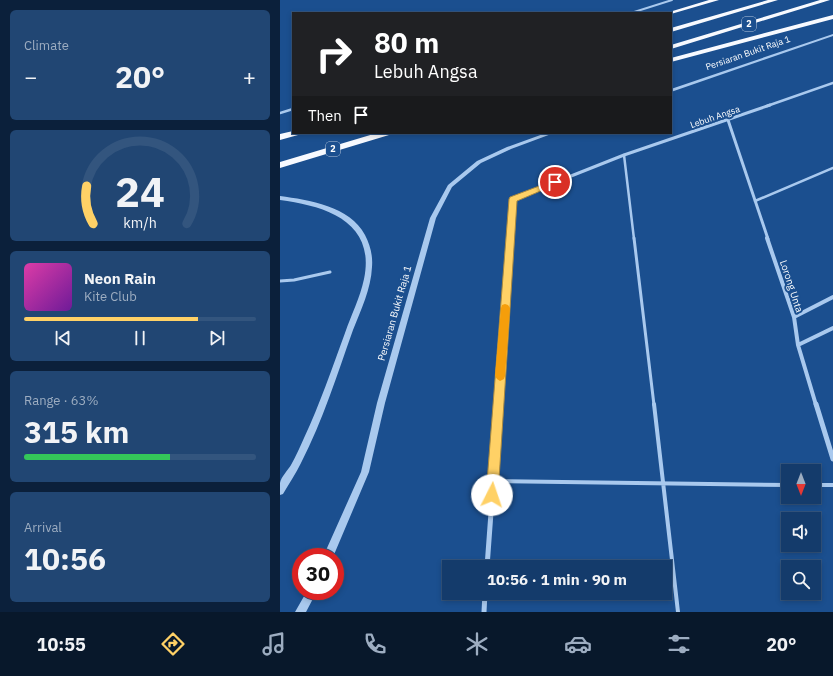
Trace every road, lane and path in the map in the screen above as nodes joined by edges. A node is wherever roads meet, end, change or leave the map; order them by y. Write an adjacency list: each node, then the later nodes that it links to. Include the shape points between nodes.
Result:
1 (672, 0): 5 (lane)
2 (716, 0): 6 (highway)
3 (775, 0): 8 (highway, 2)
4 (827, 0): 10 (highway, 2)
5 (634, 12)
6 (672, 12)
7 (833, 17): 11 (highway)
8 (672, 30)
9 (833, 35): 13 (street, Persiaran Bukit Raja 1)
10 (672, 47)
11 (672, 60)
12 (833, 83): 16 (street, Lebuh Angsa)
13 (672, 92)
14 (292, 109): 15 (lane)
15 (280, 113)
16 (728, 120): 21 (street, Lebuh Angsa); 25 (street, Lorong Unta)
17 (292, 134): 20 (highway)
18 (383, 134): 22 (highway, 2)
19 (548, 134): 39 (street, Persiaran Bukit Raja 1, via 479,162 450,186 433,218 381,403 365,472)
20 (280, 137)
21 (624, 155): 33 (street, Lebuh Angsa, via 513,199); 34 (lane)
22 (280, 165)
23 (833, 168): 25 (lane)
24 (280, 198): 38 (street, via 306,201 332,210 349,220 361,234 369,261 366,284 330,386 301,455)
25 (755, 201): 29 (street, Lorong Unta)
26 (330, 272): 27 (lane)
27 (280, 281)
28 (833, 297): 29 (street)
29 (794, 317): 31 (street, Lorong Unta)
30 (833, 328): 31 (street)
31 (798, 345): 32 (street, Lorong Unta)
32 (833, 459)
33 (493, 481): 34 (lane); 40 (street)
34 (664, 483): 35 (lane); 45 (lane)
35 (781, 485)
36 (821, 485): 37 (lane)
37 (833, 485)
38 (280, 491)
39 (332, 548)
40 (487, 560)
41 (307, 600): 43 (street)
42 (485, 600): 44 (street)
43 (300, 612)
44 (484, 612)
45 (678, 612)

